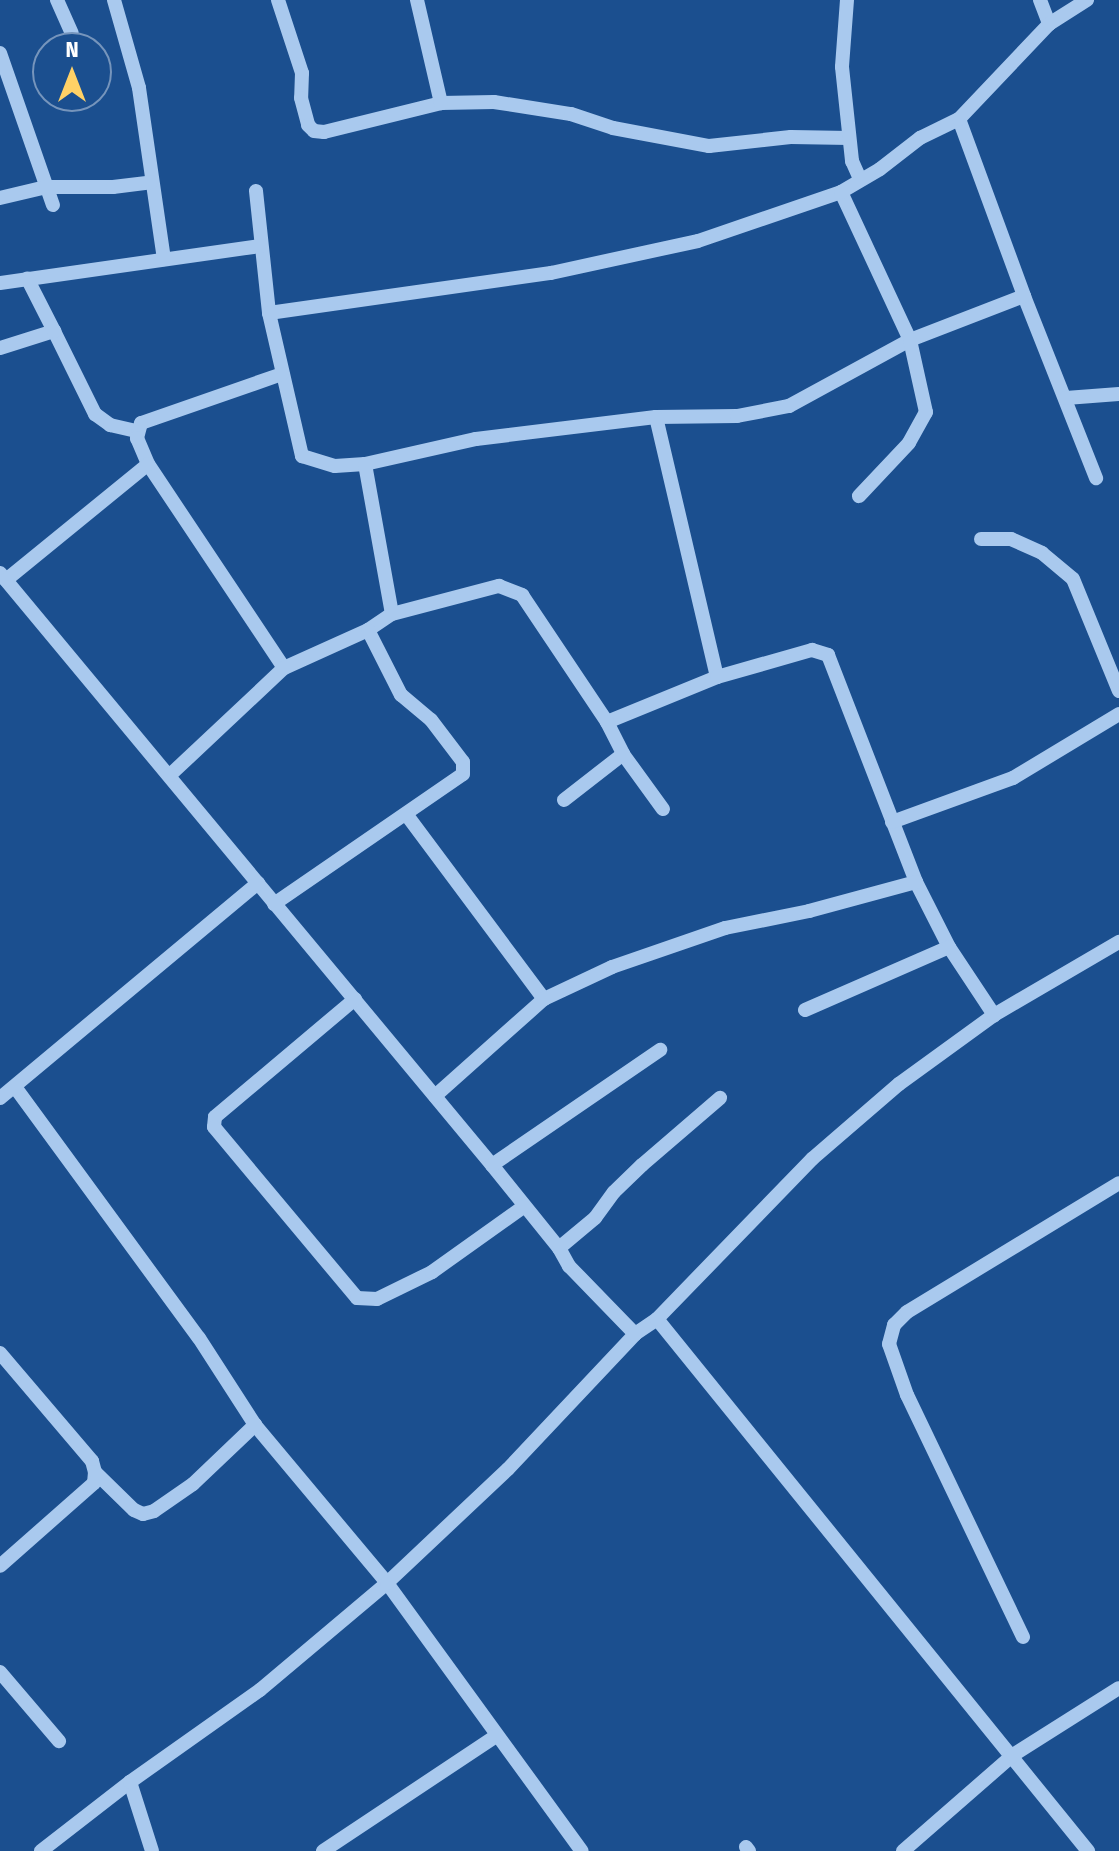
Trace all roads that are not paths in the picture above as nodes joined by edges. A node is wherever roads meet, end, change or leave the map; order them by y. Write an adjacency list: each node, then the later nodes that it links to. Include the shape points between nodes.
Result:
1 (57, 0): 9 (street)
2 (114, 0): 15 (street, via 139,88)
3 (278, 0): 11 (street, via 302,73 308,125 314,131)
4 (417, 0): 11 (street)
5 (847, 0): 13 (street, via 842,67)
6 (1040, 0): 8 (street)
7 (1087, 0): 8 (street)
8 (1049, 24): 12 (street)
9 (72, 32)
10 (0, 53): 16 (street)
11 (441, 103): 13 (street, via 537,108 709,146 791,137)
12 (959, 119): 14 (street); 25 (street)
13 (849, 138): 14 (street)
14 (860, 179): 18 (street)
15 (151, 182): 16 (street); 22 (street)
16 (46, 187): 19 (street); 20 (street)
17 (256, 191): 21 (street)
18 (841, 192): 26 (street, via 698,241 551,273); 28 (street)
19 (0, 198)
20 (53, 205)
21 (260, 246): 22 (street); 26 (street)
22 (164, 259): 23 (street)
23 (27, 278): 24 (street); 27 (street)
24 (0, 283)
25 (1024, 296): 28 (street); 32 (street)
26 (269, 313): 30 (street)
27 (54, 331): 29 (street); 34 (street, via 95,414 110,425)
28 (910, 340): 33 (street, via 789,406 737,416); 38 (street, via 925,401 923,422)
29 (0, 348)
30 (282, 374): 34 (street, via 141,423); 36 (street, via 302,456 335,466)
31 (1119, 394): 32 (street)
32 (1066, 398): 37 (street)
33 (656, 417): 36 (street, via 476,439); 44 (street)
34 (137, 431): 35 (street)
35 (148, 464): 40 (street); 43 (street)
36 (365, 464): 41 (street)
37 (1096, 478)
38 (859, 496)
39 (981, 539): 45 (street, via 1011,539 1042,553 1073,579)
40 (3, 576): 49 (street)
41 (392, 614): 42 (street); 47 (street, via 499,586 511,588 522,595)
42 (368, 630): 43 (street); 52 (street, via 401,695 431,720 463,762 456,782)
43 (284, 668): 49 (street)
44 (717, 677): 47 (street); 53 (street, via 812,650 828,655)
45 (1119, 691)
46 (1119, 714): 53 (street, via 1013,778)
47 (607, 722): 48 (street)
48 (623, 754): 50 (street); 51 (street)
49 (170, 775): 55 (street)
50 (564, 800)
51 (663, 809)
52 (406, 814): 56 (street); 60 (street)
53 (892, 822): 54 (street)
54 (916, 882): 58 (street); 60 (street, via 725,928 612,967)
55 (258, 883): 56 (street); 64 (street)
56 (274, 904): 59 (street)
57 (1119, 942): 62 (street)
58 (949, 947): 61 (street); 62 (street)
59 (355, 999): 65 (street); 70 (street, via 215,1117 214,1127 357,1298 377,1299 432,1272)
60 (544, 999): 65 (street)
61 (805, 1010)
62 (994, 1015): 72 (street, via 899,1084 812,1159)
63 (660, 1050): 68 (street)
64 (15, 1087): 66 (street); 75 (street, via 199,1338)
65 (435, 1096): 68 (street)
66 (0, 1098)
67 (720, 1098): 71 (street, via 642,1165 595,1218)
68 (492, 1165): 70 (street)
69 (1119, 1183): 79 (street, via 907,1312 894,1325 889,1344 907,1395)
70 (523, 1207): 71 (street)
71 (559, 1248): 73 (street, via 569,1266)
72 (657, 1319): 73 (street); 84 (street)
73 (635, 1334): 78 (street, via 508,1469)
74 (0, 1353): 76 (street, via 92,1461)
75 (255, 1425): 76 (street, via 193,1484 154,1511 134,1510); 78 (street)
76 (95, 1472): 77 (street, via 94,1483)
77 (0, 1566)
78 (387, 1583): 82 (street); 85 (street, via 260,1690)
79 (1023, 1637)
80 (0, 1672): 83 (street)
81 (1119, 1688): 84 (street)
82 (496, 1736): 88 (street); 89 (street)
83 (59, 1741)
84 (1013, 1755): 90 (street); 91 (street)
85 (130, 1782): 86 (street); 87 (street)
86 (41, 1851)
87 (152, 1851)
88 (323, 1851)
89 (582, 1851)
90 (903, 1851)
91 (1088, 1851)

